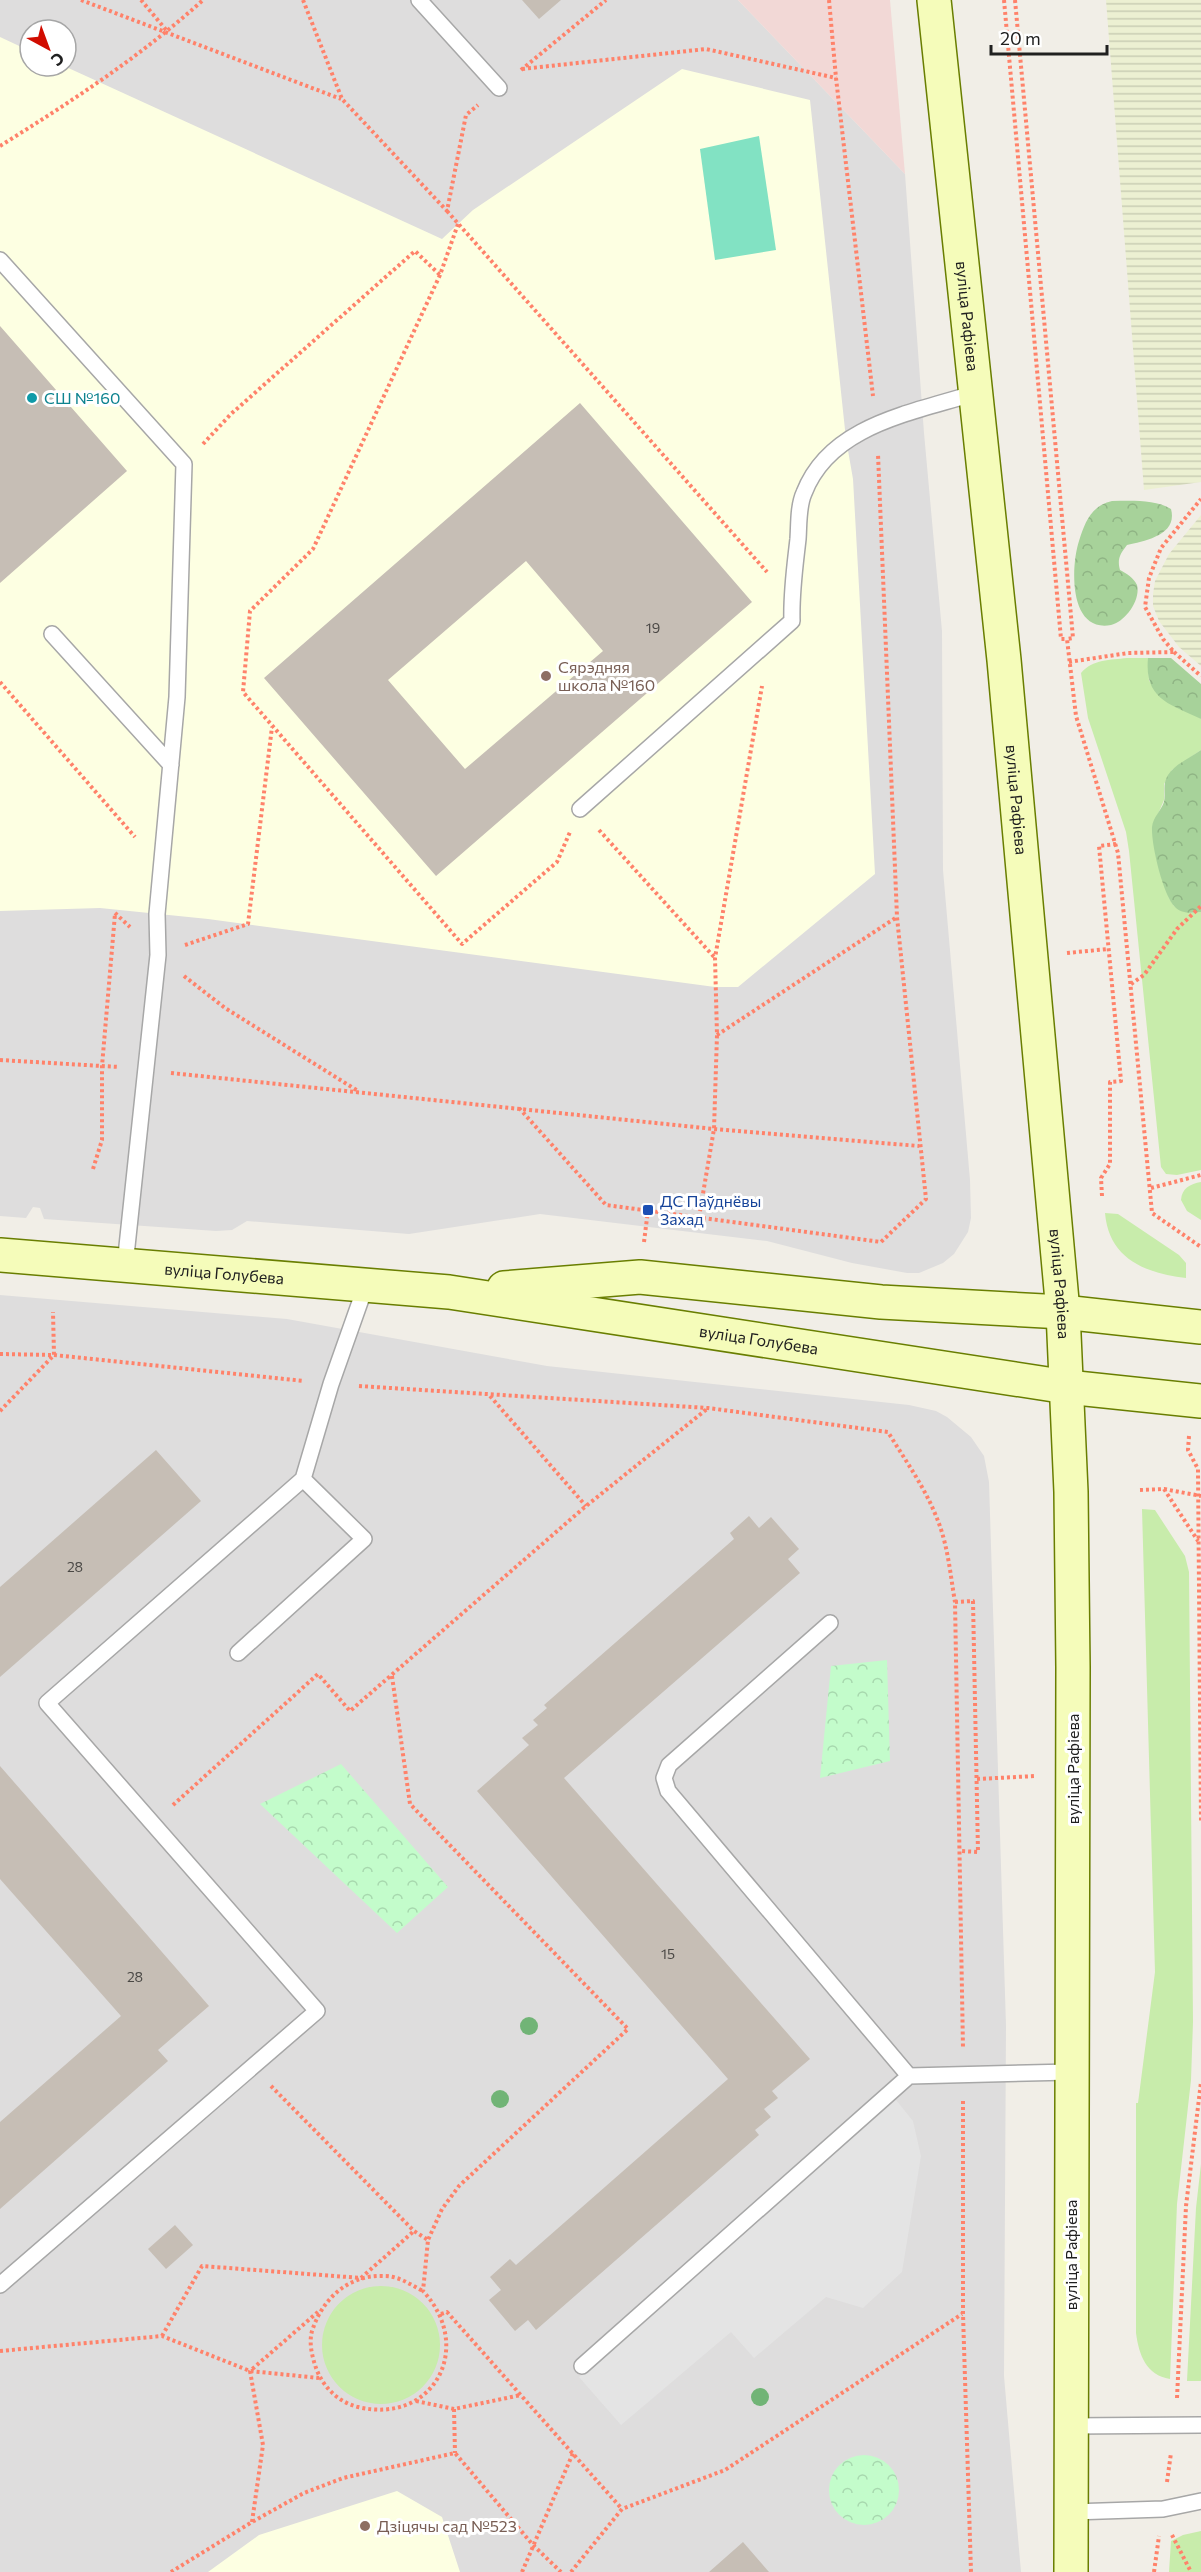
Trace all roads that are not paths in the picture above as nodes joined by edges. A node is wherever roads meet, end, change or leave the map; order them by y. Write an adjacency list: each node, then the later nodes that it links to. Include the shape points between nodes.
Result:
1 (419, 0): 3 (lane)
2 (934, 0): 5 (main road, вуліца Рафіева)
3 (499, 88)
4 (0, 260): 7 (lane, via 184,464 177,697)
5 (975, 393): 8 (lane, via 877,424 846,439 821,461 803,495 792,621); 13 (main road, вуліца Рафіева, via 1004,660)
6 (52, 634): 7 (lane)
7 (171, 765): 10 (lane, via 157,914 158,954)
8 (580, 809)
9 (0, 1255): 10 (main road, вуліца Голубева)
10 (126, 1265): 11 (main road, вуліца Голубева)
11 (366, 1285): 12 (main road, вуліца Голубева); 17 (lane)
12 (449, 1292): 13 (main road, вуліца Голубева, via 639,1277 881,1302); 15 (main road, вуліца Голубева)
13 (1064, 1312): 14 (main road, вуліца Голубева); 15 (main road, вуліца Рафіева)
14 (1201, 1327)
15 (1067, 1387): 16 (main road, вуліца Голубева); 20 (main road, вуліца Рафіева, via 1073,1774)
16 (1201, 1401)
17 (303, 1479): 19 (lane, via 364,1539); 22 (lane, via 47,1703 317,2011)
18 (830, 1623): 21 (lane, via 669,1765 664,1778 668,1791)
19 (238, 1653)
20 (1071, 2072): 21 (lane); 25 (main road, вуліца Рафіева)
21 (909, 2076): 23 (lane)
22 (0, 2285)
23 (582, 2366)
24 (1201, 2425): 25 (lane)
25 (1071, 2426): 27 (main road, вуліца Рафіева)
26 (1201, 2501): 27 (lane, via 1163,2514)
27 (1072, 2512): 28 (main road, вуліца Рафіева)
28 (1071, 2572)

